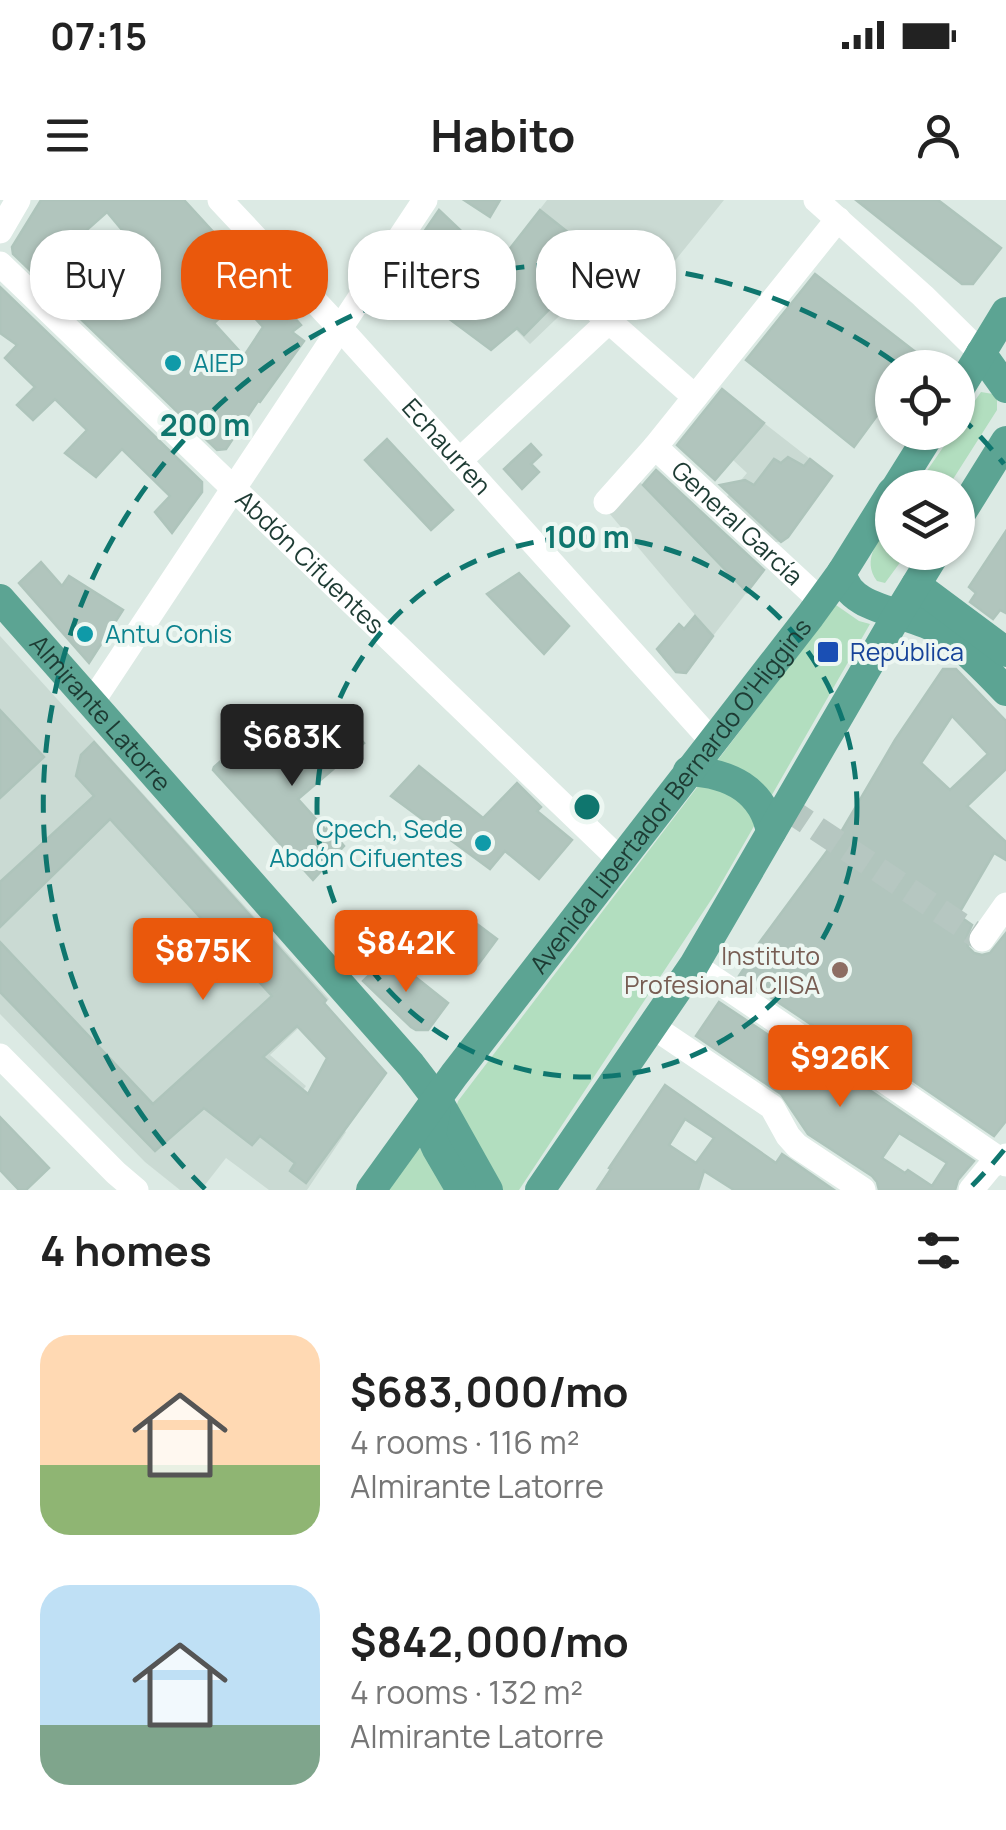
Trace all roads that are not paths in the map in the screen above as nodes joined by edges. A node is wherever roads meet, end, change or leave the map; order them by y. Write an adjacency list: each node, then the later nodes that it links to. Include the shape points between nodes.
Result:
1 (18, 200): 6 (street)
2 (220, 200): 10 (street, Echaurren)
3 (424, 200): 10 (street)
4 (816, 200): 5 (street)
5 (838, 218): 11 (street); 14 (street)
6 (0, 231)
7 (0, 264): 18 (street, Abdón Cifuentes)
8 (1006, 312): 11 (main road)
9 (609, 322): 14 (street); 17 (street)
10 (340, 328): 17 (street, Echaurren); 18 (street)
11 (982, 353): 12 (main road); 13 (main road)
12 (975, 364)
13 (1006, 388)
14 (695, 398): 16 (street)
15 (1006, 441): 19 (main road)
16 (654, 447): 20 (street); 26 (street, General García)
17 (459, 460): 31 (street, Echaurren)
18 (234, 487): 30 (street); 34 (street, Abdón Cifuentes)
19 (975, 491)
20 (606, 502)
21 (875, 520): 23 (main road, Avenida Libertador Bernardo O'Higgins)
22 (925, 570): 24 (main road)
23 (842, 572): 26 (main road, Avenida Libertador Bernardo O'Higgins); 27 (main road, via 852,596)
24 (916, 585): 27 (main road); 28 (main road)
25 (0, 599): 30 (main road, Almirante Latorre)
26 (820, 601): 31 (main road, Avenida Libertador Bernardo O'Higgins)
27 (898, 614): 29 (main road, via 942,632); 33 (main road)
28 (1006, 652)
29 (1006, 691)
30 (92, 702): 40 (main road, Almirante Latorre)
31 (712, 741): 32 (main road, Avenida Libertador Bernardo O'Higgins)
32 (688, 772): 33 (main road, via 743,785 760,802); 34 (main road, Avenida Libertador Bernardo O'Higgins)
33 (771, 832): 37 (main road)
34 (620, 860): 40 (main road, Avenida Libertador Bernardo O'Higgins)
35 (1006, 905): 36 (street)
36 (982, 939)
37 (694, 965): 38 (main road); 41 (street, via 809,1043 834,1046)
38 (652, 1026): 46 (main road); 47 (street, via 772,1107 796,1146)
39 (0, 1056): 42 (street)
40 (437, 1098): 43 (main road, Avenida Libertador Bernardo O'Higgins); 44 (main road, via 432,1136); 45 (main road, Almirante Latorre)
41 (1004, 1160): 48 (street)
42 (136, 1190)
43 (371, 1190)
44 (461, 1190)
45 (488, 1190)
46 (540, 1190)
47 (864, 1190)
48 (971, 1190)

